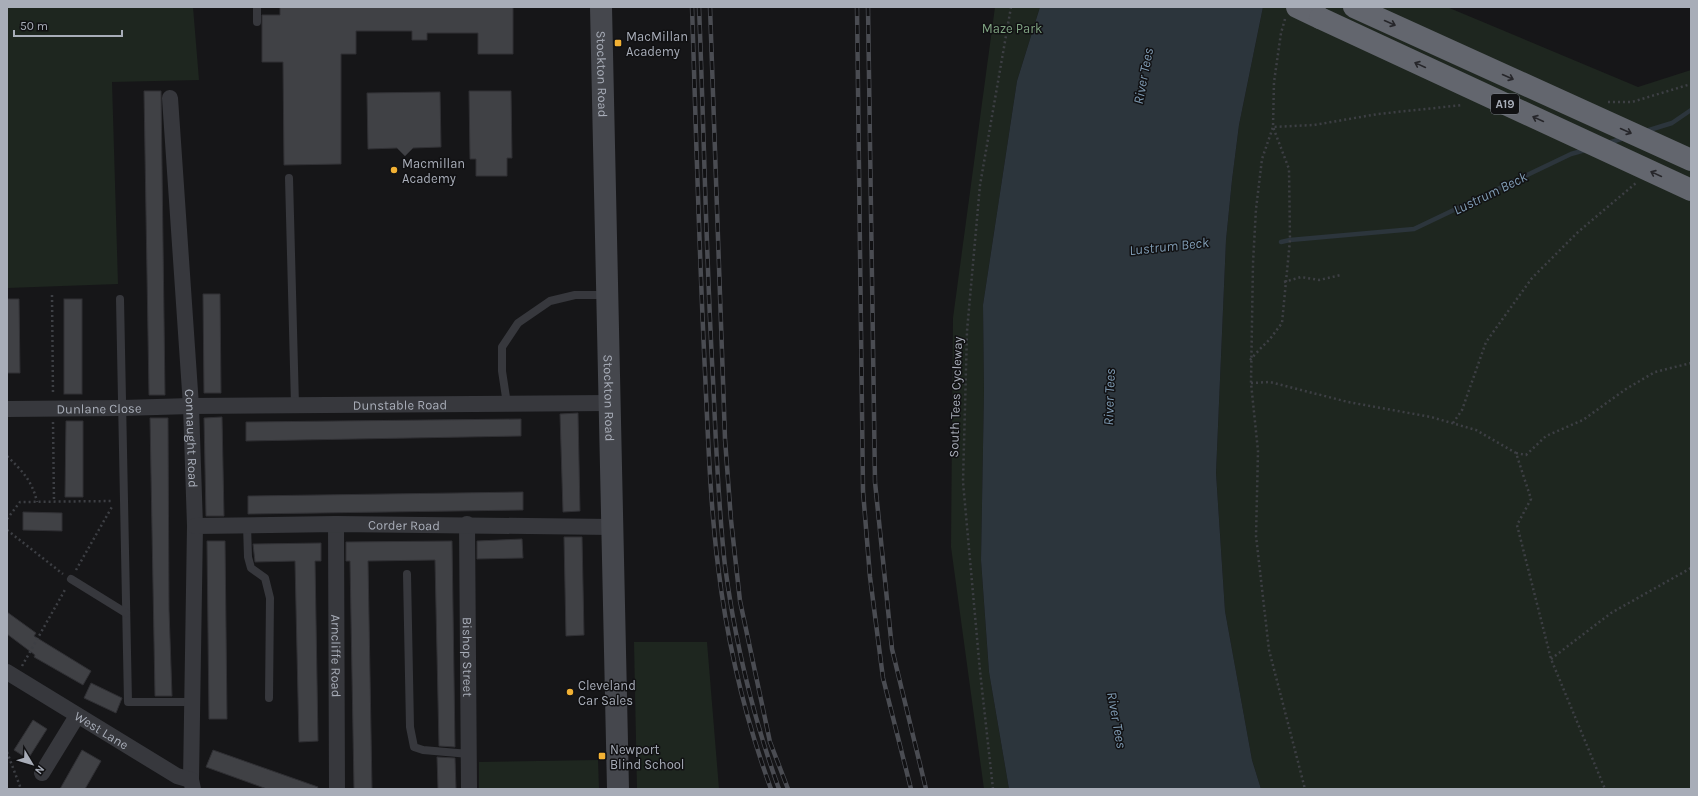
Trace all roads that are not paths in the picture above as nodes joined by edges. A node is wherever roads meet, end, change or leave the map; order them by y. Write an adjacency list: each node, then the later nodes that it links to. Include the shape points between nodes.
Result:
1 (258, 7): 5 (lane)
2 (601, 7): 10 (main road, Stockton Road)
3 (1354, 7): 7 (highway, A19, one-way to 7, bridge)
4 (1292, 10): 9 (highway, A19, one-way to 4, bridge)
5 (258, 22)
6 (170, 98): 15 (street, Connaught Road)
7 (1691, 160)
8 (289, 178): 14 (lane)
9 (1691, 190)
10 (606, 295): 12 (main road, Stockton Road); 13 (lane, via 575,295 550,301 518,323 502,347 502,371)
11 (120, 299): 16 (lane)
12 (608, 403): 13 (street, Dunstable Road); 22 (main road, Stockton Road)
13 (507, 404): 14 (street, Dunstable Road)
14 (295, 405): 15 (street, Dunstable Road)
15 (191, 406): 16 (street, Dunlane Close); 21 (street, Connaught Road)
16 (122, 408): 17 (street, Dunlane Close); 25 (lane)
17 (7, 409)
18 (336, 524): 19 (street, Corder Road); 20 (street, Corder Road); 33 (street, Arncliffe Road)
19 (467, 524): 22 (street, Corder Road); 30 (street, Bishop Street)
20 (247, 525): 21 (street, Corder Road); 27 (lane, via 251,568 265,578 270,598)
21 (195, 526): 28 (street, Connaught Road)
22 (612, 526): 35 (main road, Stockton Road)
23 (407, 574): 30 (lane, via 410,727 414,747)
24 (71, 579): 25 (lane)
25 (126, 613): 28 (lane, via 128,702)
26 (11, 675): 29 (street, West Lane)
27 (269, 698)
28 (192, 702): 32 (street, Connaught Road)
29 (77, 716): 31 (street); 32 (street, West Lane)
30 (469, 754): 34 (street, Bishop Street)
31 (42, 774)
32 (192, 785)
33 (337, 789)
34 (469, 789)
35 (618, 789)

